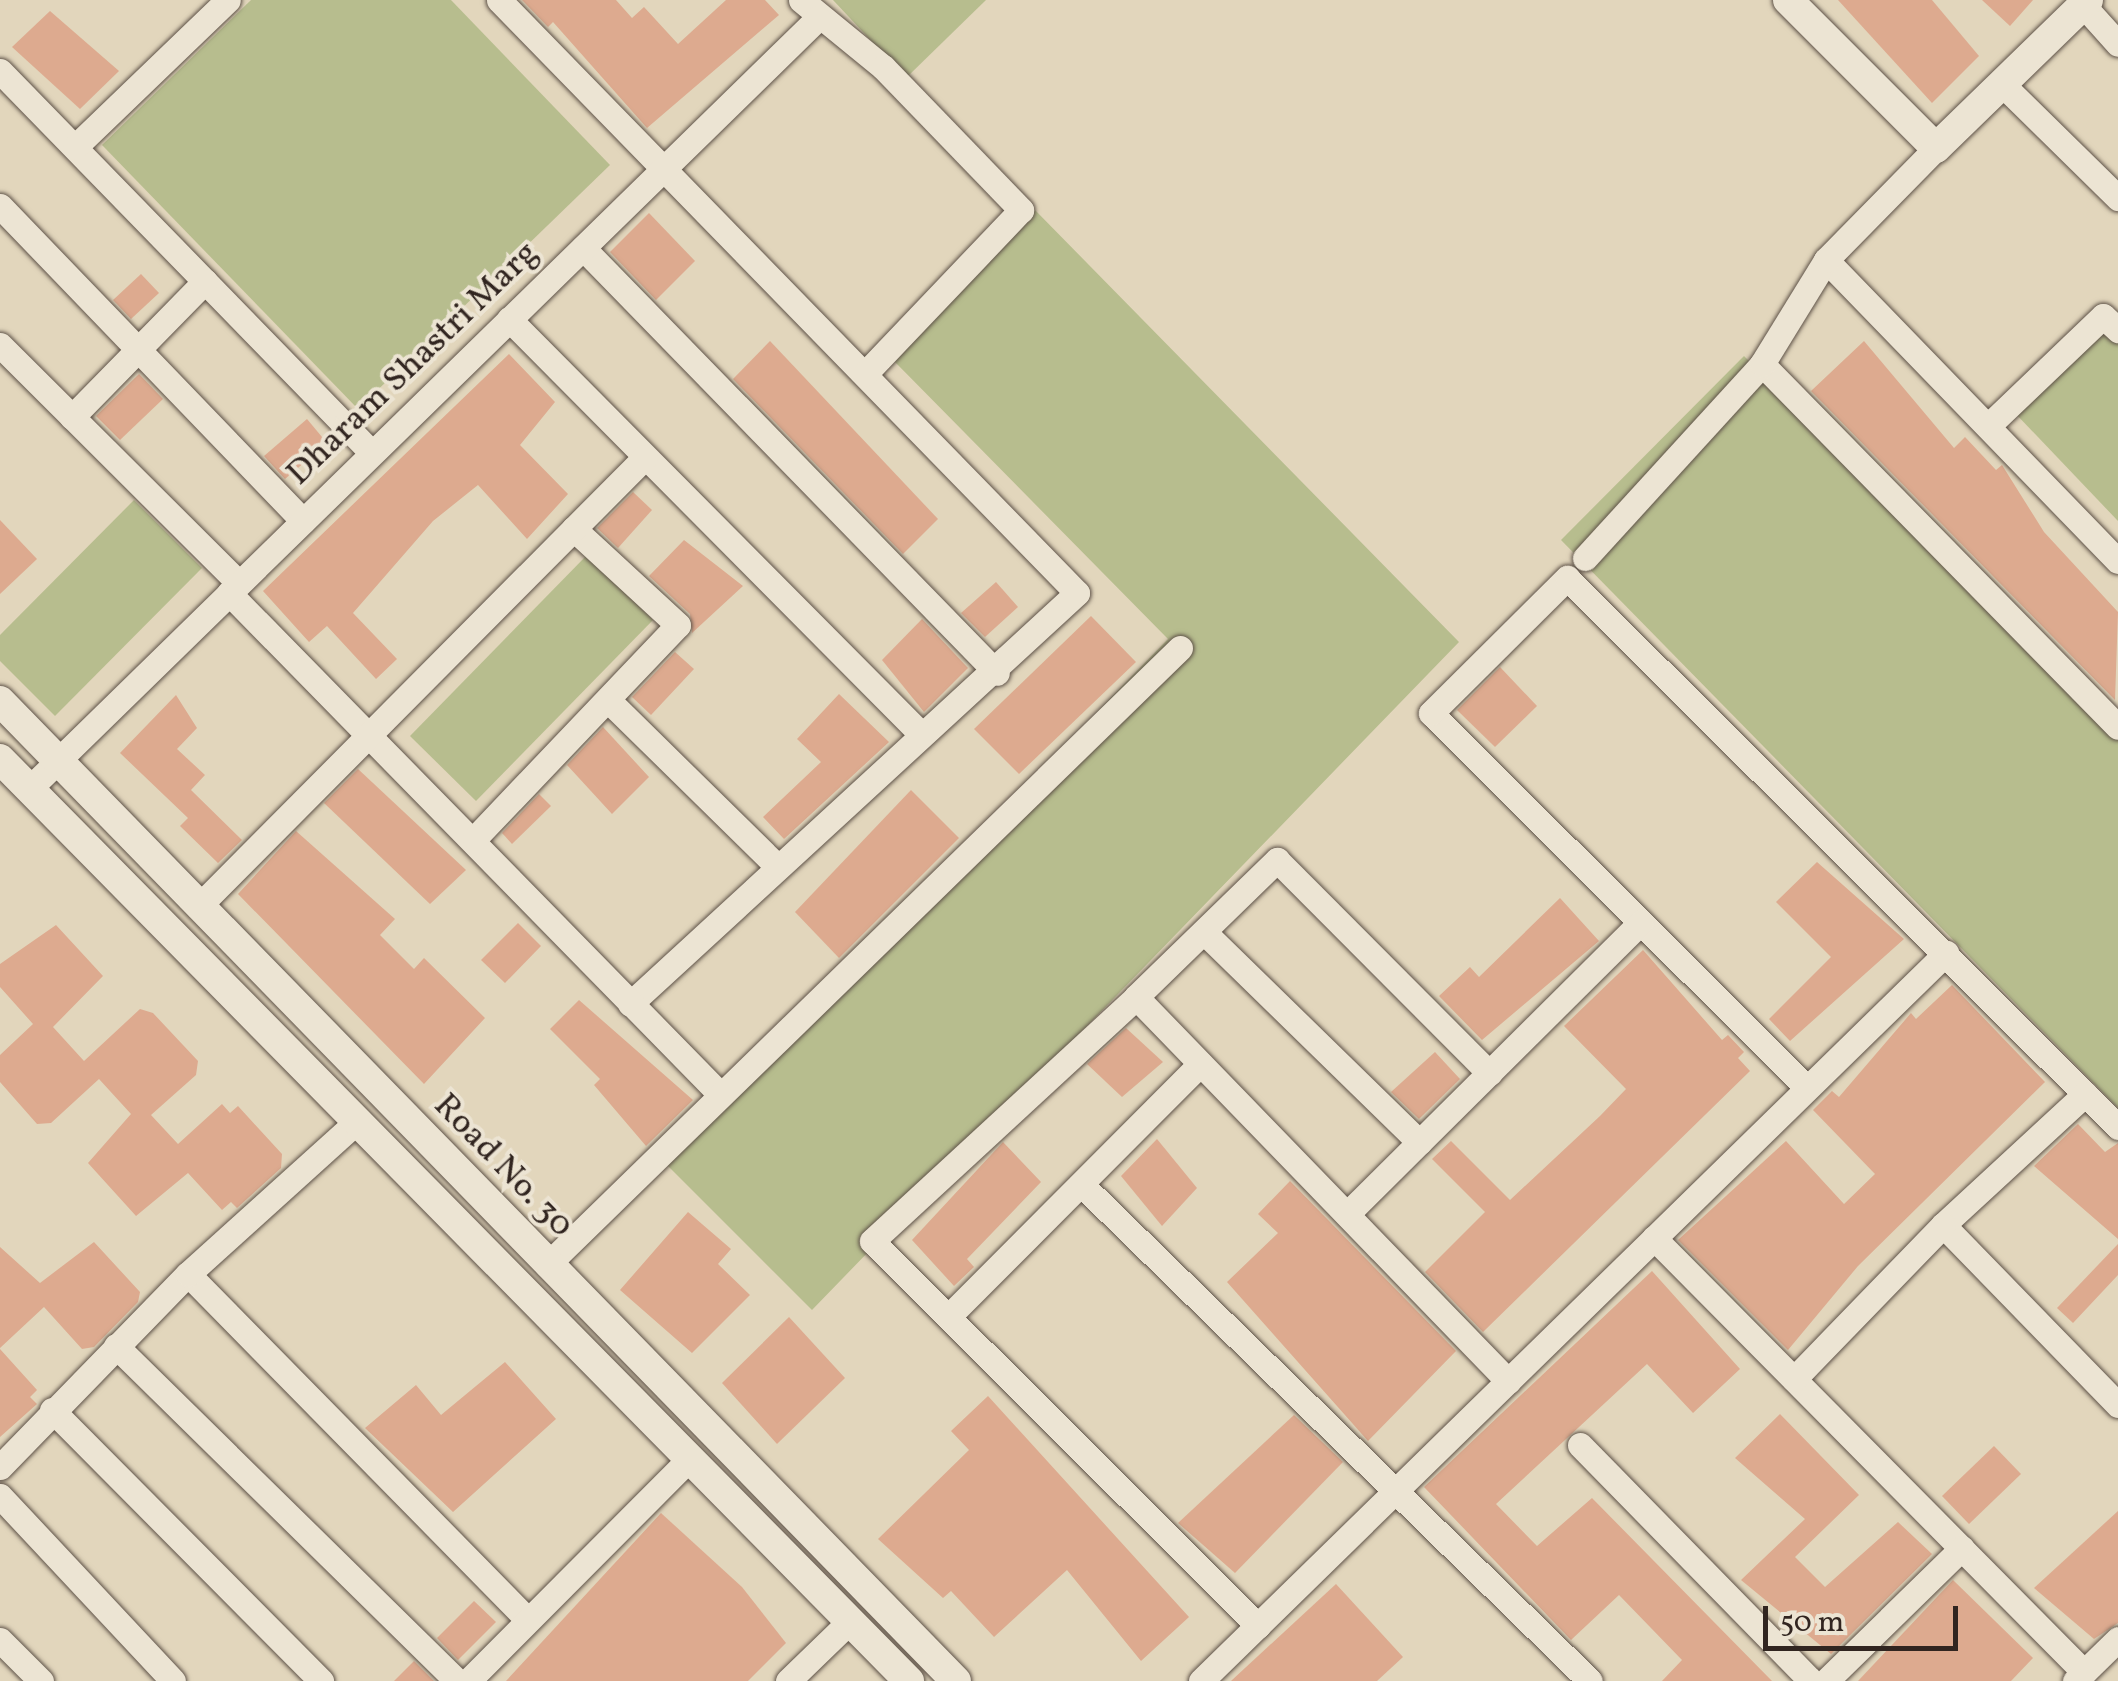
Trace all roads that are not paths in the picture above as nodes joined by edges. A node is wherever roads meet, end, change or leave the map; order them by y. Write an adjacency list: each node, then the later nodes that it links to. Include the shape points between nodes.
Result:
1 (499, 0): 11 (street)
2 (1788, 0): 10 (street)
3 (223, 2): 9 (street)
4 (2086, 3): 6 (street); 8 (street)
5 (810, 9): 11 (street, Dharam Shastri Marg); 22 (street, via 883,67 1021,210)
6 (2118, 44)
7 (0, 71): 9 (street)
8 (2002, 84): 10 (street); 12 (street)
9 (75, 147): 16 (street)
10 (1936, 148): 15 (street)
11 (666, 167): 14 (street, Dharam Shastri Marg); 22 (street)
12 (2118, 198)
13 (0, 206): 20 (street)
14 (582, 248): 17 (street, Dharam Shastri Marg); 33 (street)
15 (1826, 260): 21 (street); 24 (street)
16 (206, 281): 20 (street); 25 (street)
17 (510, 319): 25 (street, Dharam Shastri Marg); 26 (street)
18 (2118, 330): 24 (street, via 2103,316)
19 (0, 346): 23 (street)
20 (136, 351): 23 (street); 27 (street)
21 (1762, 364): 29 (street); 36 (street)
22 (865, 374): 33 (street, via 1077,593)
23 (72, 417): 31 (street)
24 (1988, 426): 30 (street)
25 (372, 453): 27 (street, Dharam Shastri Marg)
26 (645, 457): 28 (street); 38 (street)
27 (303, 520): 31 (street, Dharam Shastri Marg)
28 (574, 529): 35 (street, via 678,625); 37 (street)
29 (1585, 558)
30 (2118, 562)
31 (234, 588): 37 (street); 40 (street, Dharam Shastri Marg)
32 (1180, 648): 53 (street)
33 (998, 674): 38 (street)
34 (0, 701): 40 (street, Road No. 30)
35 (608, 701): 42 (street); 43 (street)
36 (2118, 727)
37 (372, 732): 42 (street); 44 (street)
38 (921, 734): 43 (street)
39 (0, 759): 41 (street, Road No. 30)
40 (57, 761): 41 (street, Dharam Shastri Marg); 44 (street, Road No. 30)
41 (29, 789): 55 (street, Road No. 30)
42 (475, 838): 49 (street)
43 (774, 863): 49 (street)
44 (198, 908): 62 (street, Road No. 30)
45 (1640, 922): 47 (street, via 1431,713 1568,578); 51 (street); 52 (street)
46 (1204, 932): 48 (street); 51 (street, via 1277,860); 57 (street)
47 (1946, 952): 52 (street); 54 (street)
48 (1136, 997): 50 (street); 64 (street, via 872,1240)
49 (630, 1004): 53 (street)
50 (1200, 1064): 58 (street); 59 (street)
51 (1488, 1073): 57 (street)
52 (1807, 1088): 61 (street)
53 (720, 1094): 62 (street)
54 (2085, 1094): 56 (street); 60 (street)
55 (356, 1122): 63 (street); 71 (street, Road No. 30)
56 (2118, 1128)
57 (1419, 1142): 59 (street)
58 (1081, 1184): 64 (street); 73 (street)
59 (1347, 1214): 67 (street)
60 (1944, 1225): 66 (street); 68 (street)
61 (1654, 1238): 66 (street); 67 (street)
62 (547, 1264): 89 (street, Road No. 30)
63 (188, 1274): 65 (street); 76 (street)
64 (949, 1316): 78 (street)
65 (116, 1346): 69 (street); 85 (street)
66 (1794, 1380): 75 (street)
67 (1508, 1381): 73 (street)
68 (2118, 1405)
69 (52, 1410): 72 (street); 84 (street)
70 (1580, 1446): 92 (street)
71 (689, 1459): 76 (street); 77 (street, Road No. 30)
72 (0, 1467)
73 (1398, 1489): 78 (street); 91 (street)
74 (0, 1496): 83 (street)
75 (1962, 1548): 81 (street); 93 (street)
76 (528, 1620): 86 (street)
77 (850, 1621): 87 (street); 88 (street, Road No. 30)
78 (1258, 1626): 90 (street)
79 (2118, 1639): 81 (street)
80 (0, 1640): 82 (street)
81 (2080, 1676)
82 (41, 1681)
83 (173, 1681)
84 (321, 1681)
85 (457, 1681)
86 (468, 1681)
87 (788, 1681)
88 (908, 1681)
89 (956, 1681)
90 (1201, 1681)
91 (1590, 1681)
92 (1811, 1681)
93 (1826, 1681)

